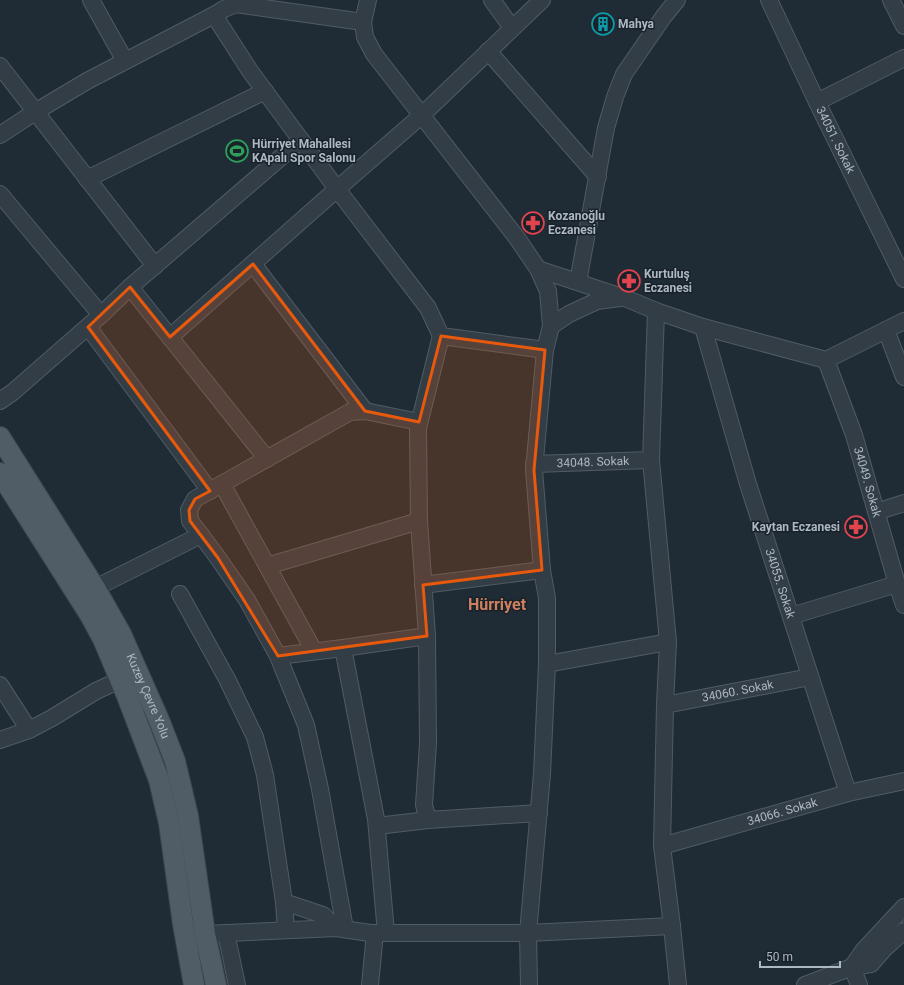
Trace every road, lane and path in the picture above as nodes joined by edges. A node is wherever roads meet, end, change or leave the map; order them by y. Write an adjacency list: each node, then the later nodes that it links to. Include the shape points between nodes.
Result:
1 (91, 0): 15 (street)
2 (368, 0): 10 (street)
3 (492, 0): 12 (street)
4 (542, 0): 12 (street)
5 (677, 0): 23 (street, via 624,74 606,128)
6 (769, 0): 18 (street, 34051. Sokak)
7 (891, 0): 11 (street)
8 (235, 2): 9 (street); 10 (street)
9 (214, 15): 15 (street); 17 (street)
10 (363, 22): 20 (street, via 365,37 374,54)
11 (904, 26)
12 (512, 28): 13 (street)
13 (488, 51): 20 (street); 23 (street)
14 (904, 58): 18 (street)
15 (126, 61): 19 (street)
16 (0, 66): 19 (street)
17 (265, 91): 22 (street); 24 (street)
18 (817, 102): 30 (street, 34051. Sokak)
19 (35, 112): 21 (street); 24 (street)
20 (422, 115): 25 (street); 29 (street)
21 (0, 135)
22 (301, 140): 25 (street); 28 (street)
23 (598, 177): 31 (street)
24 (87, 179): 28 (street)
25 (337, 188): 27 (street); 41 (street, via 428,308)
26 (1, 199): 35 (street)
27 (253, 264): 42 (street); 47 (street)
28 (155, 266): 32 (street)
29 (538, 269): 31 (street); 37 (street, via 548,291)
30 (904, 279)
31 (578, 282): 33 (street)
32 (130, 287): 35 (street); 42 (street)
33 (625, 298): 34 (street); 37 (street, via 597,301)
34 (656, 311): 39 (street); 51 (street)
35 (100, 315): 38 (street)
36 (904, 322): 40 (street)
37 (551, 326): 43 (street)
38 (88, 327): 46 (street); 54 (street)
39 (703, 327): 44 (street); 66 (street, 34055. Sokak, via 748,484)
40 (886, 330): 44 (street); 45 (street)
41 (441, 336): 43 (street); 48 (street)
42 (170, 337): 50 (street)
43 (545, 350): 52 (street)
44 (826, 360): 56 (street, 34049. Sokak, via 854,435)
45 (904, 377)
46 (0, 401)
47 (365, 411): 48 (street); 50 (street, via 350,412)
48 (419, 422): 57 (street)
49 (0, 437): 63 (main road, Kuzey Çevre Yolu)
50 (267, 459): 54 (street)
51 (651, 460): 52 (street, 34048. Sokak); 68 (street)
52 (534, 464): 60 (street)
53 (0, 473): 74 (main road, Kuzey Çevre Yolu, via 90,615)
54 (216, 487): 58 (street, via 195,499 189,510 190,522); 59 (street)
55 (904, 503): 56 (street)
56 (876, 512): 61 (street, 34049. Sokak)
57 (419, 520): 59 (street); 62 (street)
58 (201, 535): 63 (street); 71 (street, via 246,600)
59 (267, 566): 70 (street)
60 (542, 570): 62 (street); 72 (street, via 546,598)
61 (897, 584): 65 (street, 34049. Sokak); 66 (street)
62 (423, 585): 67 (street)
63 (95, 588): 94 (main road, Kuzey Çevre Yolu, via 121,634 175,761 188,816)
64 (180, 594): 85 (street, via 227,679 255,737 265,775)
65 (904, 605)
66 (790, 616): 73 (street, 34055. Sokak)
67 (427, 636): 69 (street); 82 (street, via 428,743 424,805)
68 (668, 642): 72 (street); 76 (street)
69 (343, 648): 70 (street); 83 (street)
70 (314, 651): 71 (street)
71 (278, 656): 88 (street, via 306,725 320,789)
72 (547, 664): 81 (street)
73 (810, 677): 76 (street, 34060. Sokak); 80 (street, 34055. Sokak)
74 (120, 680): 77 (street); 96 (main road, Kuzey Çevre Yolu, via 159,780 169,823)
75 (0, 685): 77 (street)
76 (665, 705): 84 (street)
77 (29, 730): 78 (street)
78 (0, 740)
79 (904, 781): 80 (street, 34066. Sokak)
80 (848, 793): 84 (street, 34066. Sokak)
81 (539, 813): 82 (street); 93 (street)
82 (428, 820): 83 (street)
83 (377, 826): 92 (street)
84 (662, 846): 87 (street)
85 (284, 902): 88 (street, via 323,915); 89 (street)
86 (904, 907): 95 (street, via 863,951)
87 (672, 926): 93 (street); 101 (street)
88 (341, 928): 89 (street); 92 (street)
89 (286, 930): 91 (street)
90 (904, 931): 95 (street, via 871,964)
91 (226, 933): 94 (street); 98 (street)
92 (381, 933): 93 (street); 99 (street)
93 (528, 933): 100 (street)
94 (206, 934): 97 (main road, Kuzey Çevre Yolu)
95 (852, 967): 102 (street); 103 (street)
96 (194, 985)
97 (216, 985)
98 (237, 985)
99 (370, 985)
100 (529, 985)
101 (678, 985)
102 (805, 985)
103 (859, 985)

